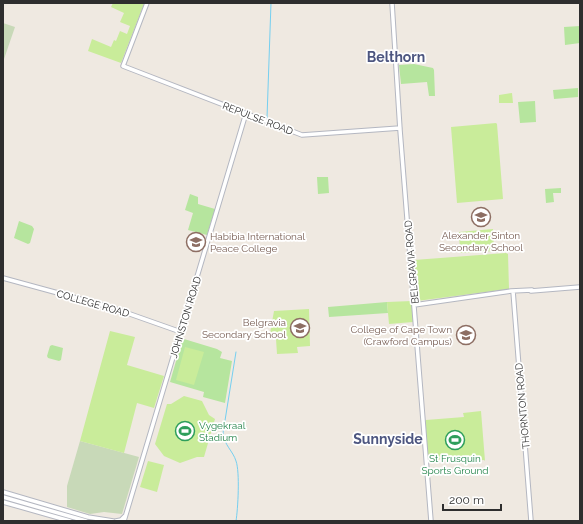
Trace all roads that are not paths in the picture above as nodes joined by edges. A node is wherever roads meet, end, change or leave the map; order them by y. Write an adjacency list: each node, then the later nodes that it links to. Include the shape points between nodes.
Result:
1 (147, 3): 3 (street, REPULSE ROAD, via 123,66)
2 (392, 3): 4 (street, BELGRAVIA ROAD)
3 (246, 113): 4 (street, REPULSE ROAD, via 305,135); 9 (street, JOHNSTON ROAD)
4 (400, 128): 8 (street, BELGRAVIA ROAD)
5 (3, 278): 9 (street, COLLEGE ROAD, via 108,307)
6 (580, 287): 7 (street)
7 (513, 292): 8 (street); 21 (street, THORNTON ROAD)
8 (414, 305): 20 (street, BELGRAVIA ROAD)
9 (181, 332): 14 (street, JOHNSTON ROAD)
10 (3, 492): 13 (street)
11 (3, 498): 13 (street)
12 (3, 502): 15 (street)
13 (62, 511): 15 (street); 17 (street); 18 (street)
14 (126, 514): 18 (street, via 121,520); 19 (street, JOHNSTON ROAD)
15 (59, 519): 16 (street)
16 (70, 521)
17 (86, 521)
18 (114, 521)
19 (124, 521)
20 (432, 521)
21 (531, 521)

